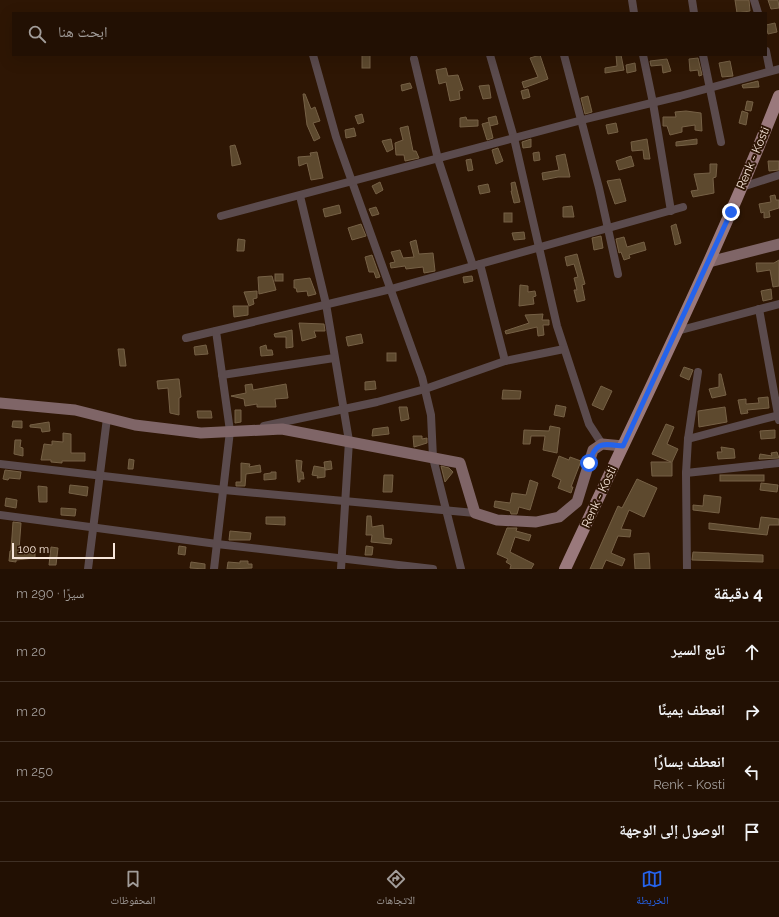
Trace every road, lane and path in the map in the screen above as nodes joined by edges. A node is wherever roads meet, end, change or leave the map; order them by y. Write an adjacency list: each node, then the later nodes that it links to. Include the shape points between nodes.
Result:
1 (632, 0): 4 (street)
2 (692, 0): 5 (street)
3 (754, 0): 6 (street)
4 (634, 12)
5 (694, 12)
6 (758, 12)
7 (313, 56): 24 (street, via 336,137)
8 (490, 56): 20 (street)
9 (564, 56): 19 (street)
10 (643, 56): 18 (street)
11 (703, 56): 16 (street)
12 (767, 56): 15 (street)
13 (414, 59): 22 (street)
14 (779, 69): 15 (street)
15 (770, 71): 16 (street)
16 (710, 88): 18 (street); 21 (street)
17 (779, 96): 25 (main road, Renk - Kosti)
18 (653, 103): 19 (street); 28 (street)
19 (582, 120): 20 (street); 30 (street)
20 (514, 138): 22 (street); 32 (street)
21 (721, 142)
22 (438, 159): 24 (street); 34 (street)
23 (779, 175): 25 (street)
24 (352, 182): 26 (street); 36 (street)
25 (742, 187): 33 (main road, Renk - Kosti)
26 (300, 196): 29 (street); 37 (street)
27 (683, 207): 28 (street)
28 (671, 211): 30 (street)
29 (221, 216)
30 (607, 229): 32 (street); 35 (street)
31 (779, 244): 33 (street)
32 (539, 248): 34 (street); 43 (street)
33 (709, 262): 41 (main road, Renk - Kosti)
34 (476, 265): 36 (street); 45 (street)
35 (618, 274)
36 (391, 289): 37 (street); 48 (street)
37 (326, 304): 40 (street); 44 (street)
38 (779, 304): 39 (street)
39 (759, 309): 41 (street); 51 (street)
40 (216, 331): 42 (street); 47 (street)
41 (677, 331): 58 (main road, Renk - Kosti)
42 (186, 338)
43 (564, 349): 45 (street); 57 (street, via 589,424)
44 (334, 358): 47 (street); 50 (street)
45 (505, 361): 48 (street)
46 (698, 372): 55 (street)
47 (222, 375): 53 (street)
48 (425, 389): 50 (street); 59 (street, via 431,415)
49 (0, 403): 52 (street, via 75,410)
50 (342, 410): 54 (street); 56 (street)
51 (779, 416): 55 (street)
52 (107, 418): 53 (street, via 135,425 201,433); 63 (street)
53 (230, 431): 54 (street); 64 (street)
54 (242, 431): 56 (street, via 282,429)
55 (688, 439): 62 (street)
56 (349, 441): 59 (street); 65 (street)
57 (602, 444): 58 (street); 67 (street, via 593,450 576,502 559,517 536,522 498,520)
58 (623, 446): 77 (main road, Renk - Kosti)
59 (432, 458): 66 (street); 67 (street, via 460,463)
60 (779, 463): 62 (street)
61 (0, 464): 63 (street)
62 (686, 473): 78 (street)
63 (100, 476): 64 (street); 69 (street)
64 (224, 490): 65 (street); 70 (street)
65 (346, 502): 66 (street); 71 (street)
66 (445, 510): 67 (street); 76 (street)
67 (475, 513)
68 (0, 515): 69 (street)
69 (93, 528): 70 (street); 72 (street)
70 (217, 544): 71 (street); 73 (street)
71 (342, 559): 74 (street); 75 (street)
72 (88, 569)
73 (214, 569)
74 (341, 569)
75 (433, 569)
76 (461, 569)
77 (565, 569)
78 (687, 569)

